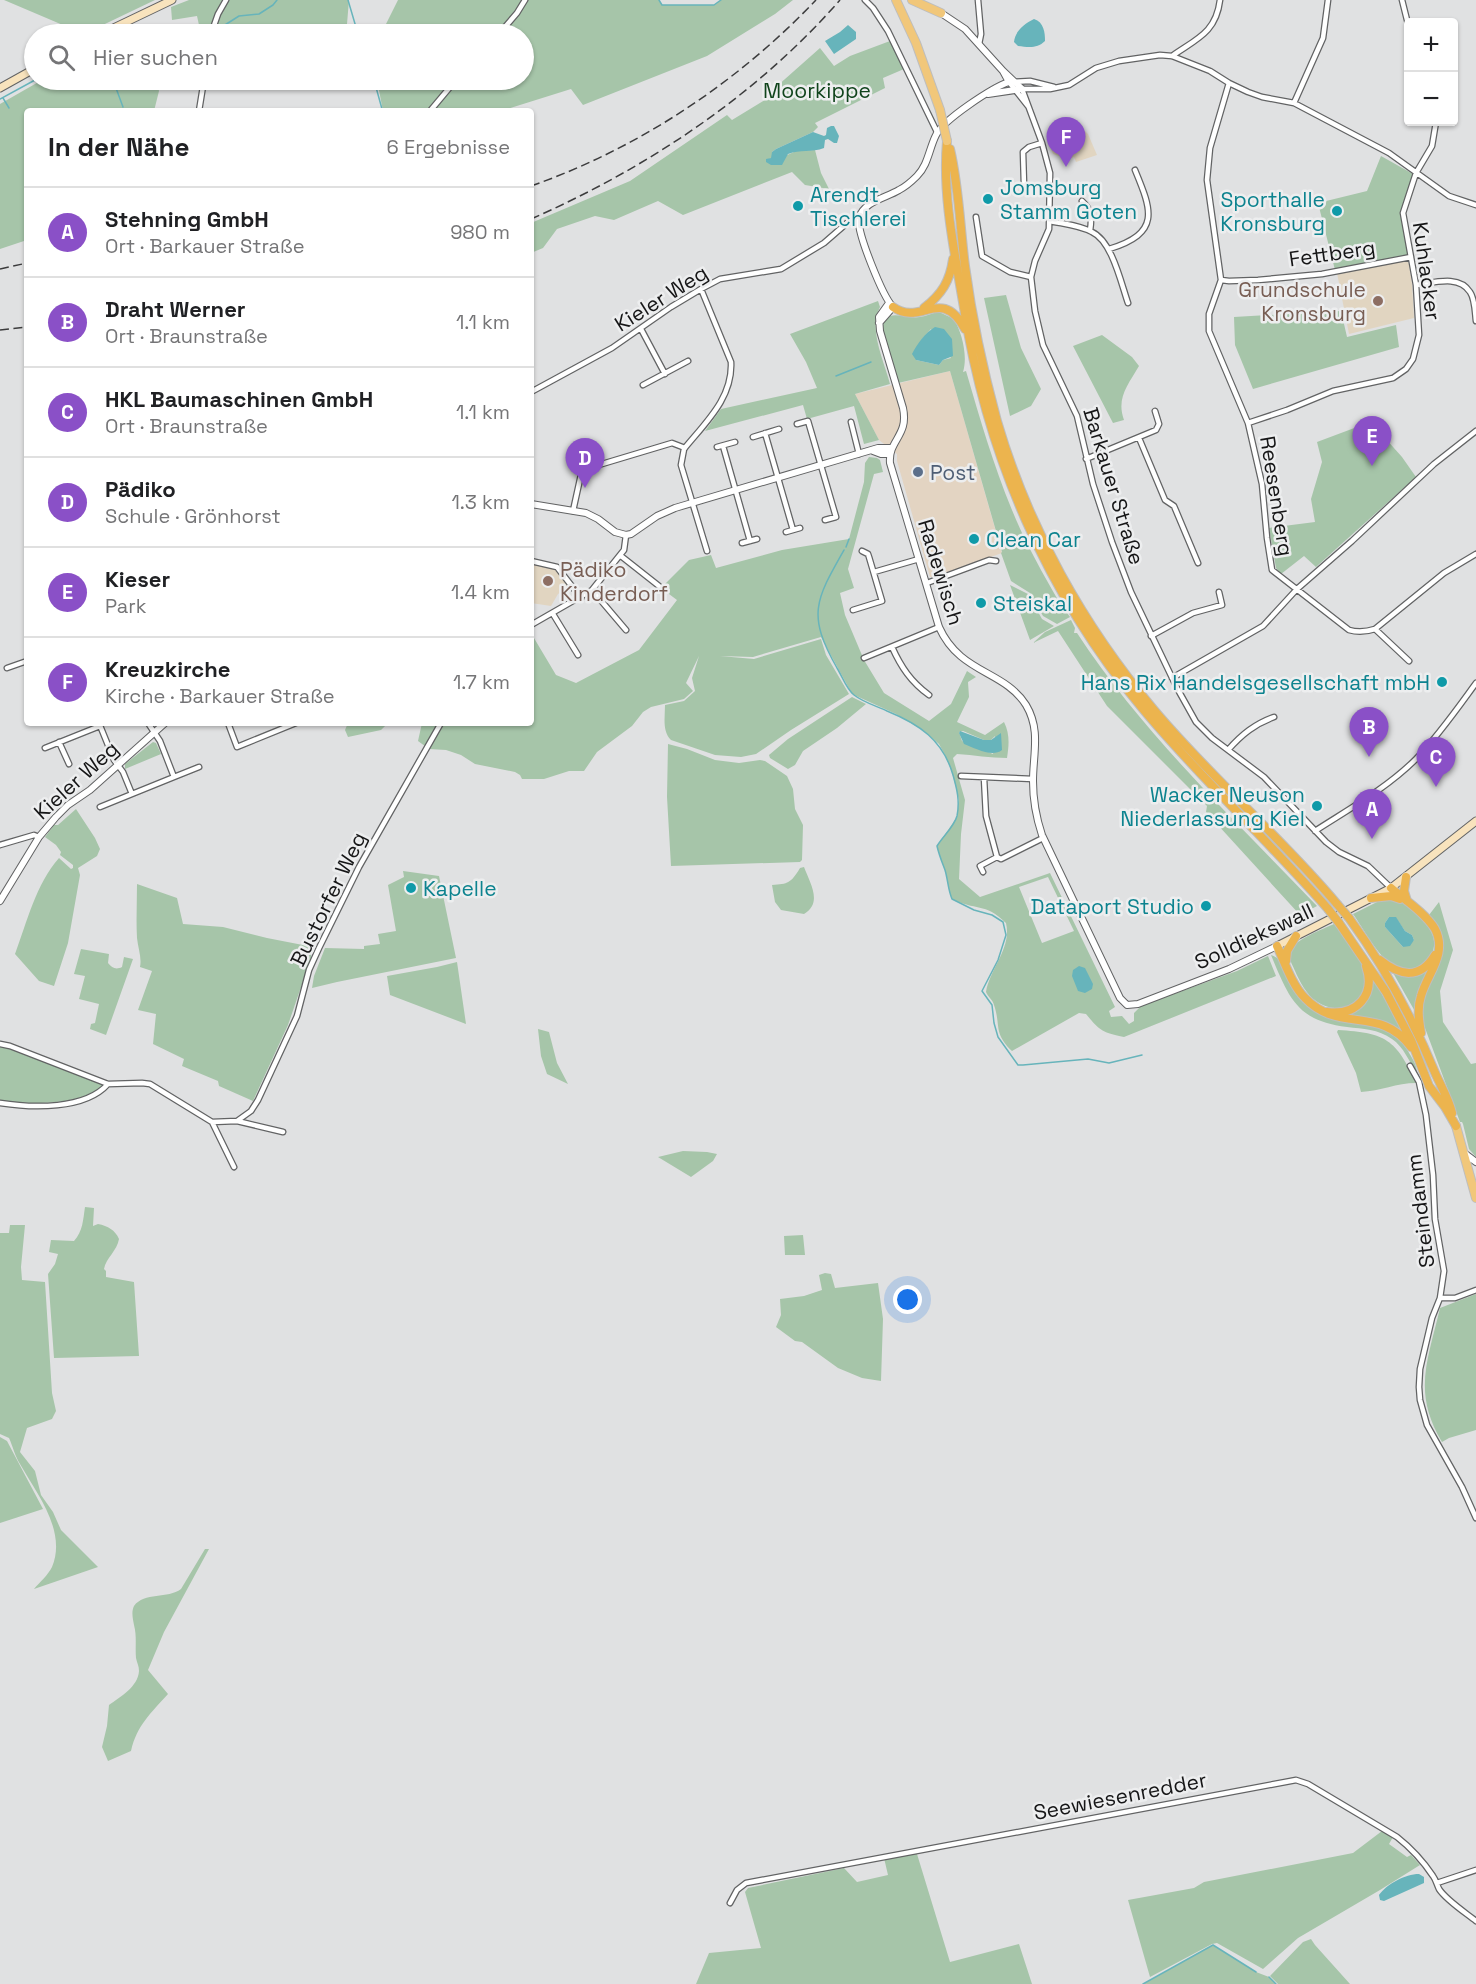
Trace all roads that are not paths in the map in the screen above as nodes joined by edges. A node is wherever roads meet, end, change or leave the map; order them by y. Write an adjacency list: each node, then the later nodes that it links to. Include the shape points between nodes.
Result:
1 (172, 0): 13 (main road)
2 (226, 0): 14 (street)
3 (525, 0): 15 (street)
4 (865, 0): 32 (street, via 888,31)
5 (896, 0): 16 (main road)
6 (978, 0): 17 (street)
7 (1220, 0): 18 (street, via 1214,22 1206,33)
8 (1328, 0): 28 (street, via 1323,38)
9 (1402, 0): 12 (street)
10 (916, 1): 11 (main road); 16 (main road, via 909,8)
11 (941, 13): 17 (street, Barkauer Straße, via 960,24)
12 (1406, 18)
13 (122, 24)
14 (214, 24)
15 (507, 24)
16 (908, 24): 33 (main road, bridge, via 940,110)
17 (979, 44): 20 (street, Barkauer Straße)
18 (1172, 56): 21 (street); 22 (street, via 1119,61)
19 (24, 75): 23 (main road)
20 (1012, 82): 22 (street); 24 (street, Barkauer Straße); 27 (street)
21 (1229, 83): 28 (street, via 1262,97); 48 (street, Reesenberg, via 1210,148 1207,180)
22 (1057, 87): 24 (street)
23 (0, 88)
24 (1019, 89): 27 (street); 34 (street, Barkauer Straße)
25 (202, 90): 29 (street)
26 (448, 90): 30 (street)
27 (988, 94): 32 (street, via 944,123)
28 (1294, 103): 36 (street, via 1389,153)
29 (199, 108)
30 (433, 108)
31 (1435, 126): 36 (street, Kuhlacker, via 1432,146)
32 (937, 132): 41 (street, Kieler Weg, via 917,177 866,207)
33 (947, 141): 44 (highway); 159 (highway, bridge, via 985,374 1012,467 1048,551 1088,621 1124,673 1154,710 1312,875)
34 (1042, 142): 37 (street, via 1023,152); 42 (street, Barkauer Straße, via 1050,173)
35 (1135, 170): 45 (street, via 1148,205 1146,225 1134,239)
36 (1416, 173): 39 (street, via 1449,196); 46 (street, Kuhlacker, via 1403,213)
37 (1027, 189)
38 (1082, 201): 43 (street, via 1092,219)
39 (1476, 205)
40 (976, 217): 47 (street, via 982,256 1010,272)
41 (859, 220): 50 (street, Kieler Weg, via 847,223 824,243 781,269 720,279); 52 (street, via 862,238)
42 (1050, 221): 43 (street); 47 (street, Barkauer Straße)
43 (1090, 231): 45 (street)
44 (954, 245): 53 (highway, via 948,283); 56 (highway)
45 (1109, 249): 51 (street)
46 (1411, 257): 48 (street, Fettberg, via 1322,274); 49 (street, Kuhlacker)
47 (1031, 277): 74 (street, Barkauer Straße, via 1043,345 1077,416)
48 (1221, 280): 63 (street, Reesenberg, via 1209,314 1209,331)
49 (1416, 285): 54 (street, via 1452,280 1463,284 1472,293); 63 (street, Kuhlacker, via 1419,335 1406,369 1393,378 1333,391)
50 (701, 289): 55 (street, Kieler Weg); 71 (street, via 731,362 731,375 722,401)
51 (1128, 303)
52 (891, 305): 53 (highway, via 906,313); 72 (street, via 879,323 880,335 904,414 901,433)
53 (922, 310): 56 (highway, via 942,308 952,312)
54 (1476, 321)
55 (641, 329): 58 (street); 60 (street, Kieler Weg)
56 (968, 336): 158 (highway, bridge, via 988,420 1014,496 1055,581 1090,639 1161,731 1286,861)
57 (688, 361): 58 (street)
58 (665, 374): 59 (street)
59 (643, 385)
60 (534, 390)
61 (1155, 411): 69 (street, via 1159,424 1156,430)
62 (851, 422): 73 (street)
63 (1248, 423): 100 (street, Reesenberg, via 1262,484 1272,570)
64 (797, 424): 75 (street, via 808,421)
65 (778, 429): 67 (street)
66 (1476, 431): 100 (street, via 1434,464)
67 (765, 433): 68 (street); 76 (street)
68 (753, 436)
69 (1139, 438): 74 (street); 96 (street, via 1165,500 1174,506)
70 (735, 442): 77 (street, via 720,447)
71 (685, 448): 78 (street, via 681,465); 80 (street, via 672,443 582,470)
72 (891, 451): 73 (street, via 878,448); 93 (street, Radewisch, via 891,468)
73 (859, 454): 75 (street)
74 (1086, 459): 112 (street, Barkauer Straße, via 1112,542)
75 (820, 466): 76 (street); 81 (street, via 836,517)
76 (778, 478): 77 (street); 83 (street)
77 (735, 490): 78 (street); 87 (street)
78 (692, 503): 85 (street, via 663,512); 89 (street)
79 (534, 504): 80 (street)
80 (573, 511): 85 (street, via 592,516)
81 (825, 520)
82 (800, 528): 83 (street)
83 (793, 530): 84 (street)
84 (786, 532)
85 (626, 535): 92 (street)
86 (757, 539): 87 (street)
87 (750, 541): 88 (street)
88 (742, 543)
89 (706, 551)
90 (862, 551): 97 (street, via 868,554)
91 (1476, 554): 110 (street, via 1444,573)
92 (621, 556): 99 (street); 101 (street)
93 (919, 559): 97 (street); 98 (street, Radewisch)
94 (996, 561): 98 (street)
95 (534, 562): 103 (street, via 558,567)
96 (1197, 563)
97 (874, 572): 105 (street)
98 (927, 583): 109 (street, Radewisch)
99 (659, 585)
100 (1297, 589): 110 (street, Reesenberg, via 1349,630 1356,633); 119 (street, via 1263,626)
101 (592, 591): 103 (street); 111 (street)
102 (1219, 592): 112 (street, via 1222,605 1193,613)
103 (580, 598): 107 (street)
104 (888, 599): 105 (street)
105 (882, 601): 106 (street)
106 (853, 610)
107 (553, 614): 108 (street); 114 (street)
108 (534, 624)
109 (939, 627): 113 (street); 140 (street, Radewisch, via 957,655 1009,687 1025,704 1036,737)
110 (1375, 629): 116 (street)
111 (626, 630)
112 (1151, 636): 119 (street, Barkauer Straße)
113 (892, 647): 115 (street); 121 (street, via 912,681)
114 (578, 655)
115 (864, 658)
116 (1409, 661)
117 (24, 662): 118 (street)
118 (7, 668)
119 (1172, 678): 133 (street, Barkauer Straße, via 1196,722)
120 (1476, 683): 144 (street, via 1437,735 1399,774)
121 (928, 695)
122 (1275, 717): 133 (street, via 1248,730)
123 (95, 726): 131 (street)
124 (101, 726): 135 (street)
125 (150, 726): 130 (street)
126 (162, 726): 130 (street, Kieler Weg)
127 (229, 726): 128 (street, via 237,747)
128 (280, 726)
129 (439, 726): 170 (street, Bustorfer Weg, via 359,867 319,948 297,1016 258,1100)
130 (154, 734): 135 (street, Kieler Weg); 138 (street)
131 (59, 742): 132 (street); 134 (street)
132 (45, 748)
133 (1228, 750): 144 (street, Barkauer Straße, via 1264,777)
134 (69, 764)
135 (118, 765): 141 (street); 145 (street, Kieler Weg, via 62,811)
136 (199, 767): 138 (street)
137 (961, 776): 139 (street)
138 (174, 777): 141 (street)
139 (984, 777): 140 (street); 148 (street, via 986,816)
140 (1033, 779): 146 (street, Radewisch)
141 (132, 794): 142 (street)
142 (100, 807)
143 (1476, 821): 150 (main road, Solldiekswall)
144 (1315, 831): 151 (street, Barkauer Straße, via 1335,849 1371,868)
145 (39, 837): 147 (street); 153 (street, Kieler Weg)
146 (1043, 838): 148 (street, via 1001,859); 161 (street, Radewisch, via 1120,998)
147 (0, 845)
148 (997, 857): 149 (street, via 980,866)
149 (983, 872)
150 (1406, 877): 151 (main road, Solldiekswall); 154 (highway)
151 (1390, 888): 152 (main road, Solldiekswall); 154 (highway)
152 (1371, 898): 154 (highway, via 1391,896); 155 (main road, Solldiekswall)
153 (0, 902)
154 (1407, 902): 157 (highway, via 1434,929)
155 (1296, 936): 156 (main road, Solldiekswall); 160 (highway, via 1287,951)
156 (1277, 946): 160 (highway); 161 (street, Solldiekswall, via 1229,969)
157 (1439, 948): 159 (highway, via 1428,965 1412,973 1396,971); 163 (highway, via 1420,1000)
158 (1359, 950): 162 (highway, via 1369,976 1362,1000 1343,1012); 165 (highway, via 1407,1031)
159 (1376, 958): 163 (highway)
160 (1287, 965): 162 (highway, via 1299,991)
161 (1127, 1005)
162 (1317, 1009): 165 (highway, via 1333,1017 1389,1027 1407,1041)
163 (1423, 1041): 171 (highway)
164 (0, 1044): 167 (street)
165 (1416, 1056): 171 (highway, via 1429,1086)
166 (1410, 1066): 179 (street, Steindamm, via 1420,1089 1432,1164 1435,1219 1444,1271)
167 (108, 1084): 168 (street, via 101,1092 75,1103); 169 (street, via 150,1084)
168 (0, 1102)
169 (212, 1122): 170 (street); 175 (street)
170 (237, 1122): 172 (street)
171 (1456, 1126): 173 (main road)
172 (283, 1132)
173 (1462, 1150): 174 (street); 176 (main road)
174 (1476, 1162)
175 (234, 1167)
176 (1472, 1171): 177 (main road)
177 (1476, 1196)
178 (1476, 1290): 179 (street, via 1455,1298)
179 (1440, 1298): 180 (street, Steindamm, via 1420,1369 1420,1400 1427,1425)
180 (1476, 1518)
181 (1476, 1870): 182 (street)
182 (1437, 1883): 183 (street, Seewiesenredder, via 1416,1854 1397,1837 1296,1780 746,1884 737,1890); 184 (street, Seewiesenredder, via 1444,1895)
183 (730, 1903)
184 (1476, 1921)

